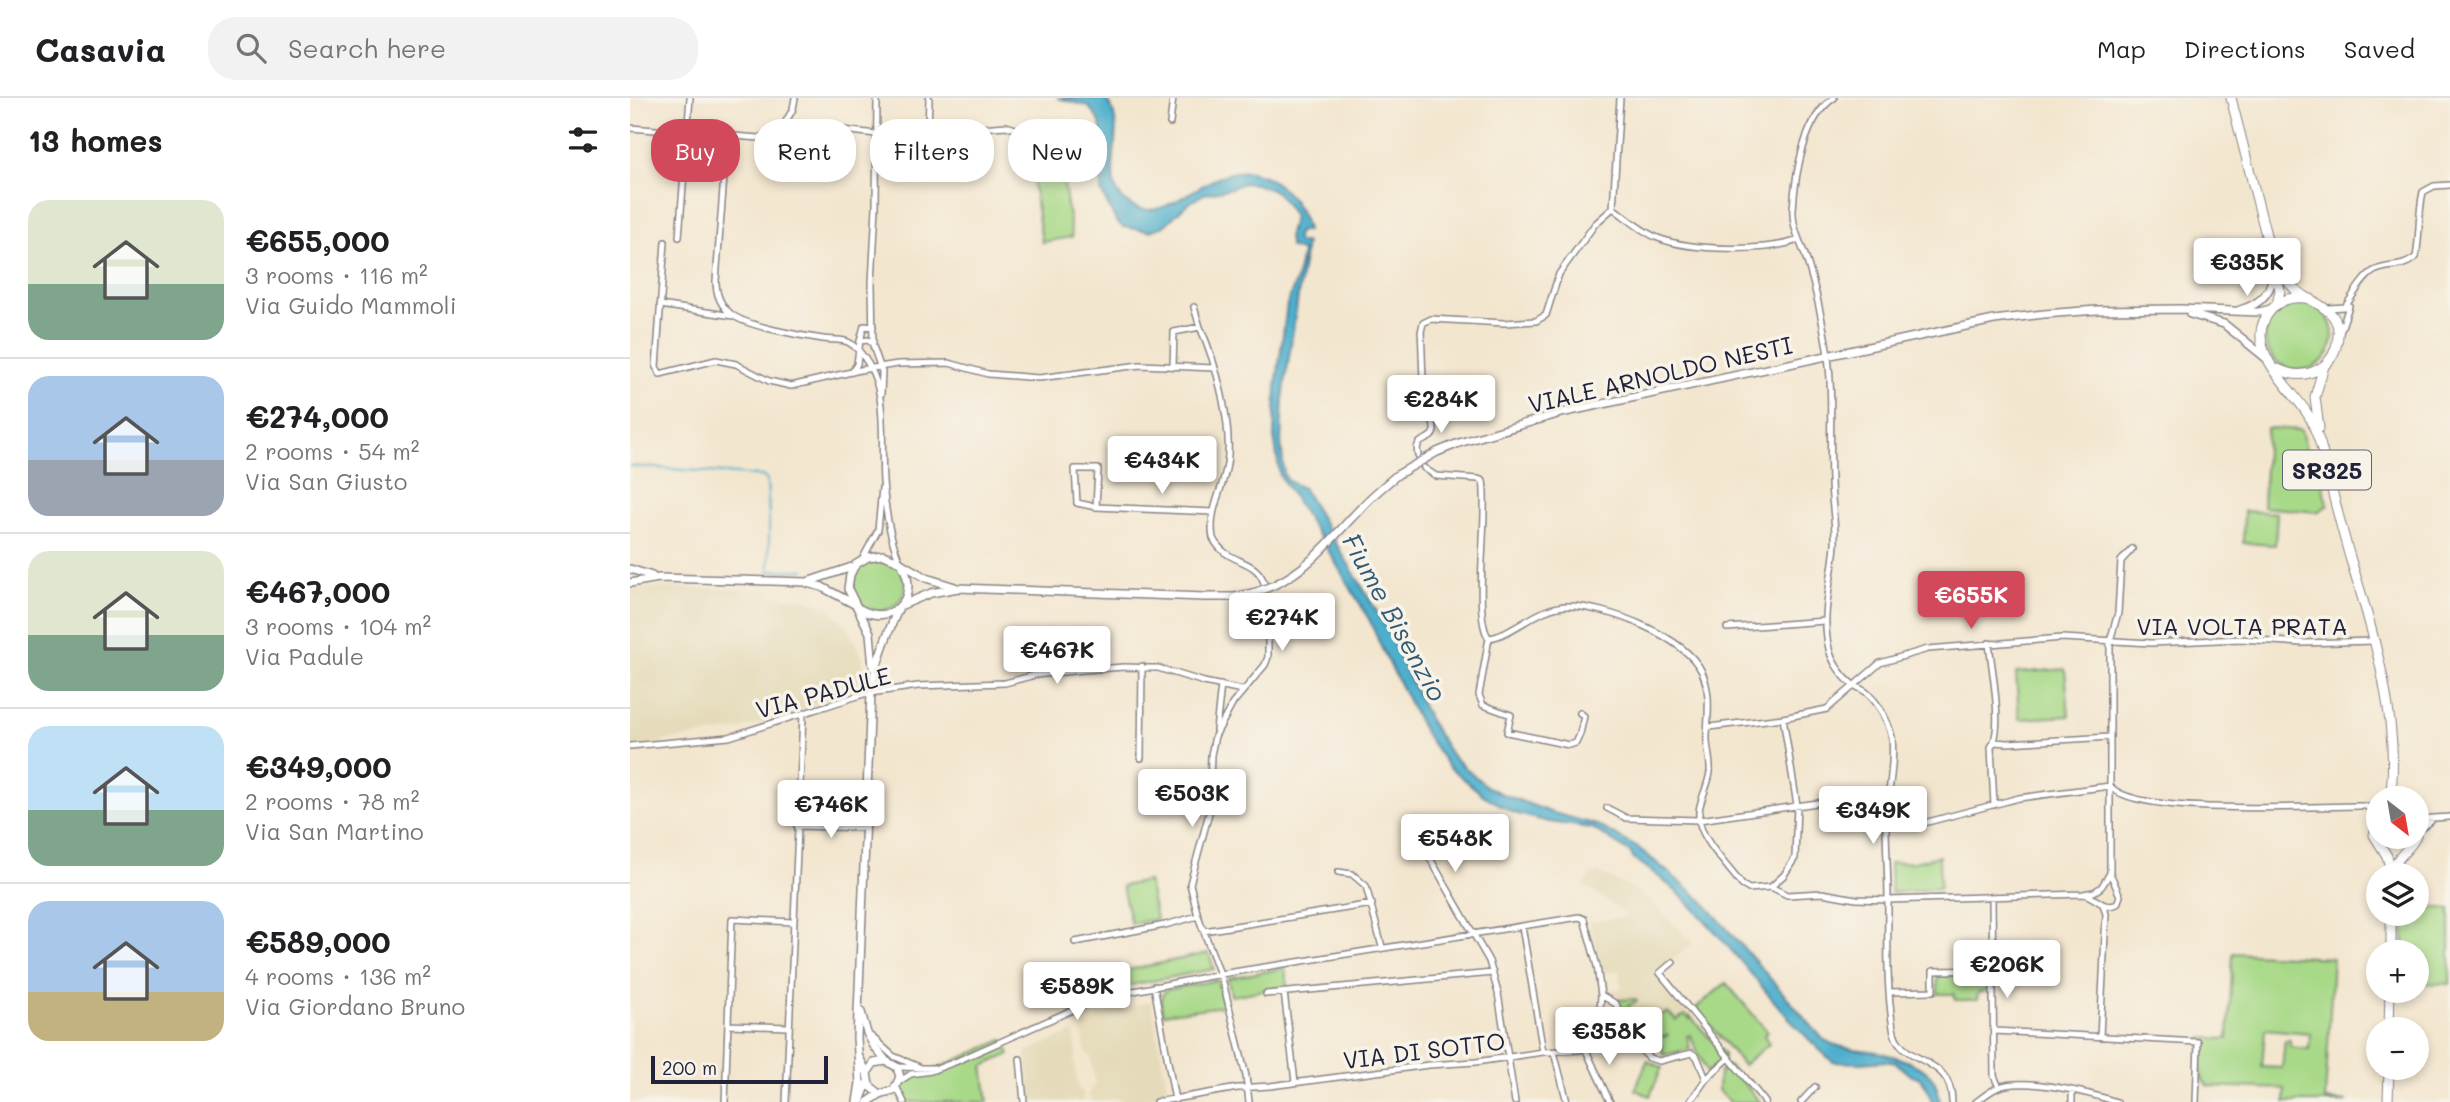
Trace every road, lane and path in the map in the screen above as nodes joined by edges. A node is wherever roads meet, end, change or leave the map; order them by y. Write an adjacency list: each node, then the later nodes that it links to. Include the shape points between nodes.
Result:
1 (690, 98): 9 (street)
2 (795, 98): 10 (street)
3 (877, 98): 11 (street)
4 (929, 98): 12 (street)
5 (1173, 98): 13 (street)
6 (1620, 98): 20 (street)
7 (1834, 98): 22 (street, via 1821,108 1806,138 1793,210)
8 (2231, 98): 24 (main road, SR325)
9 (688, 119)
10 (787, 119)
11 (876, 119)
12 (928, 119)
13 (1170, 123)
14 (630, 128): 15 (street)
15 (651, 130)
16 (683, 182): 21 (street)
17 (724, 182): 33 (street, via 716,289)
18 (876, 182): 34 (street)
19 (2450, 185): 25 (street, via 2423,192 2416,257 2405,266 2375,270)
20 (1613, 208): 22 (street, via 1665,240 1750,248); 49 (street, via 1595,224 1559,274 1541,320 1425,321 1425,394 1434,428 1419,444)
21 (679, 237)
22 (1798, 240): 40 (street)
23 (665, 242): 27 (street)
24 (2272, 257): 26 (main road, SR325, via 2296,290); 29 (main road, SR325, via 2280,290); 32 (street, VIALE ARNOLDO NESTI, via 2272,282 2264,298 2250,307)
25 (2352, 297): 30 (street, via 2340,309); 36 (street)
26 (2311, 299): 29 (main road, via 2296,297); 30 (main road, SR325)
27 (660, 304): 33 (street); 47 (street, via 656,367 660,374 716,360 787,386)
28 (1194, 307): 35 (street)
29 (2274, 307): 32 (street, VIALE ARNOLDO NESTI); 41 (main road, SR325, via 2260,332 2261,346)
30 (2325, 307): 36 (main road, via 2336,323)
31 (2169, 311): 32 (street, VIALE ARNOLDO NESTI); 40 (street, VIALE ARNOLDO NESTI, via 2097,310 2014,318); 41 (street, VIALE ARNOLDO NESTI, via 2224,324)
32 (2226, 312)
33 (734, 316): 39 (street, via 791,333 845,339)
34 (873, 327): 37 (street, via 864,326); 38 (street)
35 (1200, 327): 44 (street, via 1174,332); 45 (street)
36 (2338, 340): 42 (main road, SR325)
37 (860, 341): 38 (street); 39 (street)
38 (873, 344): 43 (street)
39 (859, 351): 46 (street); 47 (street)
40 (1828, 356): 64 (street, VIALE ARNOLDO NESTI, bridge, via 1561,413 1448,447 1397,475 1304,568 1280,584 1253,593 1204,597); 68 (street, via 1835,541)
41 (2271, 363): 42 (main road, via 2294,375); 61 (main road, SR325, via 2314,425)
42 (2324, 366): 61 (main road, SR325, via 2316,410)
43 (881, 367): 44 (street, via 949,363 988,374 1039,378 1140,365); 46 (street); 48 (street)
44 (1173, 367): 45 (street)
45 (1215, 368): 53 (street, via 1229,436 1224,479)
46 (872, 369): 47 (street); 48 (street)
47 (852, 372)
48 (880, 397): 51 (street)
49 (1418, 455)
50 (1424, 468): 70 (street, via 1436,476 1484,483 1482,593)
51 (883, 482): 55 (street, via 878,530); 56 (street, via 891,540)
52 (1096, 507): 52 (street, via 1077,503 1075,469 1098,469); 53 (street)
53 (1213, 512): 63 (street, via 1215,542 1228,557 1256,569)
54 (2132, 549): 71 (street, via 2121,561 2118,613)
55 (862, 560): 56 (street, via 883,555); 57 (street)
56 (901, 564): 64 (street, VIALE ARNOLDO NESTI); 67 (street, via 909,588)
57 (855, 565): 60 (street); 66 (street, via 848,582)
58 (630, 569): 59 (street)
59 (659, 578): 60 (street); 62 (street)
60 (807, 582): 66 (street)
61 (2359, 582): 72 (main road, SR325)
62 (630, 583)
63 (1264, 583)
64 (958, 589): 67 (street, VIALE ARNOLDO NESTI, via 931,593)
65 (1268, 599): 79 (street, via 1268,657)
66 (856, 605): 67 (street, via 878,615); 75 (street, via 870,633)
67 (900, 606): 75 (street)
68 (1825, 621): 69 (street); 78 (street, via 1831,655)
69 (1727, 628)
70 (1489, 638): 82 (street, via 1479,695 1483,705 1511,715 1507,732 1569,745 1576,743 1580,734 1584,716); 85 (street, via 1562,606 1633,620 1695,662 1707,691)
71 (2110, 641): 72 (street, VIA VOLTA PRATA); 73 (street, VIA VOLTA PRATA, via 2062,638); 87 (street)
72 (2375, 642): 91 (main road, SR325, via 2389,727)
73 (1989, 643): 76 (street, VIA VOLTA PRATA, via 1917,651 1886,661); 88 (street)
74 (1142, 666): 77 (street, VIA PADULE); 81 (street, VIA PADULE); 90 (street)
75 (873, 675): 81 (street)
76 (1861, 678): 78 (street, VIA VOLTA PRATA); 80 (street)
77 (1221, 685): 79 (street, VIA PADULE); 86 (street)
78 (1854, 685): 80 (street); 84 (street, VIA VOLTA PRATA, via 1827,709)
79 (1242, 690): 86 (street)
80 (1863, 690): 95 (street, via 1881,710 1891,733)
81 (871, 693): 83 (street, VIA PADULE); 108 (street)
82 (1580, 713)
83 (803, 715): 89 (street, VIA PADULE, via 729,737); 106 (street)
84 (1783, 718): 85 (street, VIA VOLTA PRATA); 96 (street)
85 (1709, 727): 103 (street, via 1709,783)
86 (1215, 736): 124 (street, via 1209,813 1190,884)
87 (2110, 737): 88 (street); 92 (street)
88 (1995, 742): 97 (street, via 1991,747)
89 (630, 746)
90 (1141, 758)
91 (2392, 781): 93 (main road, SR325); 94 (main road, SR325)
92 (2110, 786): 97 (street); 98 (street, via 2133,798 2197,806); 113 (street)
93 (2391, 786)
94 (2393, 786)
95 (1887, 793): 96 (street); 104 (street)
96 (1797, 804): 103 (street); 115 (street, via 1795,858)
97 (1994, 805): 104 (street, via 1924,823)
98 (2366, 806)
99 (1607, 808): 103 (street, via 1626,818)
100 (2450, 817): 102 (street)
101 (2429, 819): 102 (street)
102 (2437, 819): 105 (street)
103 (1699, 820): 115 (street, via 1742,885 1749,889)
104 (1886, 822): 119 (street)
105 (2429, 822)
106 (797, 826): 108 (street); 125 (street)
107 (1412, 827): 128 (street)
108 (866, 828): 140 (street)
109 (2383, 849): 111 (main road); 111 (main road, via 2392,875)
110 (2406, 849): 111 (main road)
111 (2404, 851)
112 (1338, 872): 121 (street, via 1361,880)
113 (2110, 873): 114 (street); 116 (street)
114 (2116, 886): 116 (street); 122 (street, via 2119,902)
115 (1771, 887): 119 (street, via 1787,895 1822,893)
116 (2101, 887): 117 (street); 120 (street, via 2097,896)
117 (2083, 894): 118 (street); 120 (street)
118 (1992, 897): 119 (street); 132 (street)
119 (1888, 900): 137 (street)
120 (2101, 903): 122 (street); 123 (street)
121 (1372, 904): 127 (street); 130 (street)
122 (2111, 906): 123 (street)
123 (2106, 914): 145 (street)
124 (1198, 916): 127 (street); 129 (street)
125 (793, 922): 141 (street, via 732,919); 142 (street)
126 (1522, 926): 128 (street); 139 (street, via 1584,919); 147 (street)
127 (1204, 931): 134 (street)
128 (1474, 934): 130 (street); 133 (street)
129 (1075, 942)
130 (1382, 947): 134 (street)
131 (1673, 962): 151 (street, via 1660,973)
132 (1994, 970): 137 (street, via 1933,971 1933,991); 143 (street)
133 (1493, 973): 136 (street); 150 (street)
134 (1221, 974): 135 (street); 158 (street)
135 (1154, 986): 156 (street, via 1088,1003); 171 (street)
136 (1284, 992): 138 (street); 161 (street)
137 (1889, 992): 186 (street, via 1897,1041 1907,1052 1940,1070 1951,1086)
138 (1266, 994)
139 (1601, 995): 146 (street, via 1599,1025); 159 (street, via 1616,1004 1632,1041 1649,1058 1659,1061 1692,1054)
140 (859, 1005): 144 (street); 149 (street)
141 (729, 1025): 142 (street); 172 (street)
142 (788, 1027): 173 (street)
143 (1994, 1031): 145 (street); 167 (street, via 1994,1077)
144 (867, 1033): 153 (street); 155 (street, via 893,1056)
145 (2100, 1037): 190 (street, via 2198,1042)
146 (1584, 1046): 148 (street, VIA DI SOTTO); 182 (street)
147 (1543, 1052): 148 (street, VIA DI SOTTO); 150 (street, VIA DI SOTTO)
148 (1554, 1052): 181 (street)
149 (858, 1054): 157 (street); 174 (street)
150 (1509, 1058): 161 (street, VIA DI SOTTO); 180 (street)
151 (1729, 1058): 159 (street); 184 (street)
152 (1020, 1059): 177 (street)
153 (886, 1061): 154 (street); 157 (street, via 874,1063)
154 (897, 1067): 155 (street); 163 (street)
155 (919, 1067): 156 (street)
156 (935, 1068): 163 (street, via 907,1076)
157 (867, 1073): 162 (street)
158 (1246, 1076): 164 (street); 165 (street)
159 (1706, 1079): 183 (street)
160 (2389, 1080): 191 (main road)
161 (1295, 1082): 164 (street, VIA DI SOTTO)
162 (867, 1083): 169 (street); 174 (street)
163 (898, 1084): 169 (street); 176 (street)
164 (1267, 1086): 165 (street, VIA DI SOTTO)
165 (1247, 1087): 171 (street, VIA DI SOTTO); 179 (street)
166 (1815, 1087): 185 (street)
167 (1999, 1087): 168 (street, via 2024,1084); 170 (street)
168 (2072, 1091): 188 (street); 189 (street)
169 (880, 1094): 175 (street)
170 (1987, 1099): 187 (street)
171 (1175, 1100): 178 (street, VIA DI SOTTO)
172 (725, 1102)
173 (786, 1102)
174 (859, 1102)
175 (868, 1102)
176 (904, 1102)
177 (1024, 1102)
178 (1156, 1102)
179 (1249, 1102)
180 (1515, 1102)
181 (1567, 1102)
182 (1610, 1102)
183 (1690, 1102)
184 (1765, 1102)
185 (1801, 1102)
186 (1952, 1102)
187 (1976, 1102)
188 (2072, 1102)
189 (2117, 1102)
190 (2196, 1102)
191 (2388, 1102)

